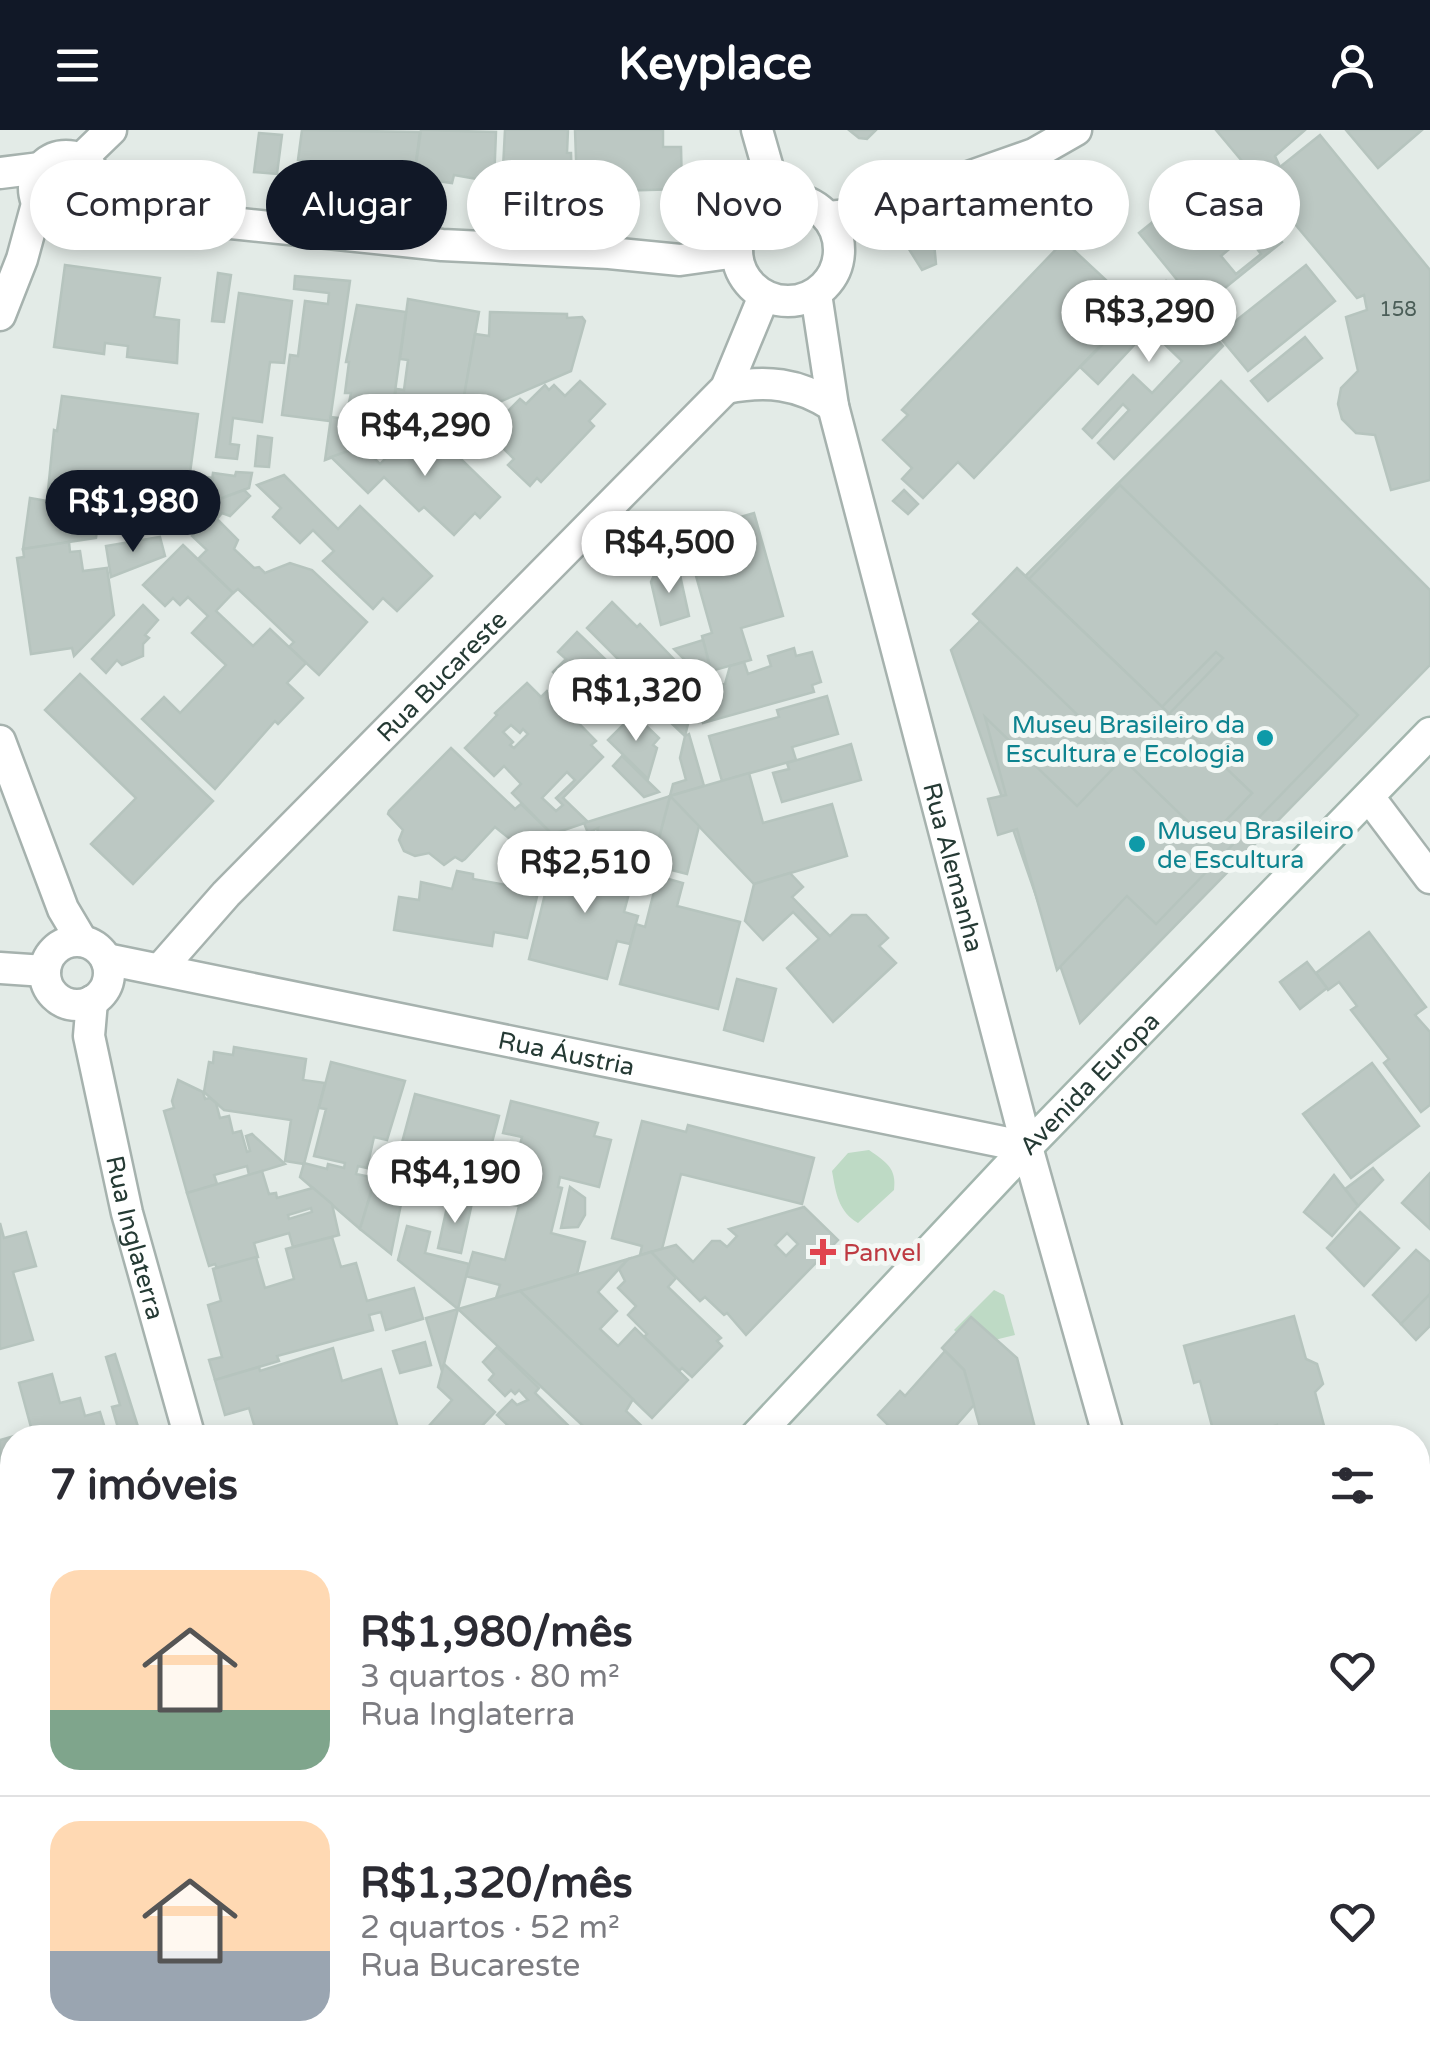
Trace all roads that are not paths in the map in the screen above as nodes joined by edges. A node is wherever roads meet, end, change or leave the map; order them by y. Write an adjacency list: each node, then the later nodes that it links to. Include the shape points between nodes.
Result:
1 (112, 130): 4 (street)
2 (757, 130): 6 (street)
3 (1076, 130): 10 (street, via 895,210)
4 (81, 158): 5 (street)
5 (51, 160)
6 (766, 160)
7 (0, 176): 8 (street)
8 (30, 188)
9 (818, 209): 10 (street)
10 (828, 218): 14 (street, via 840,250 829,282)
11 (246, 225): 13 (street, via 680,260)
12 (30, 231): 16 (street)
13 (736, 252): 15 (street, via 740,270)
14 (816, 294): 15 (street, via 782,301); 18 (street, Rua Alemanha)
15 (764, 296): 17 (street, Rua Bucareste)
16 (0, 315)
17 (726, 388): 18 (street, via 787,384); 25 (street, Rua Bucareste, via 226,894)
18 (833, 406): 28 (street, Rua Alemanha)
19 (1430, 734): 21 (street, Avenida Europa)
20 (0, 742): 23 (street)
21 (1369, 797): 22 (street); 28 (street, Avenida Europa)
22 (1430, 878)
23 (84, 948): 25 (street, Rua Áustria); 26 (street, via 51,954); 27 (street, via 109,970 108,983)
24 (0, 968): 26 (street)
25 (161, 968): 28 (street, Rua Áustria)
26 (44, 971): 27 (street, via 52,993)
27 (82, 1003): 29 (street, Rua Inglaterra, via 127,1213)
28 (1027, 1148): 30 (street, Avenida Europa); 31 (street, Rua Alemanha)
29 (186, 1425)
30 (766, 1425)
31 (1106, 1425)

